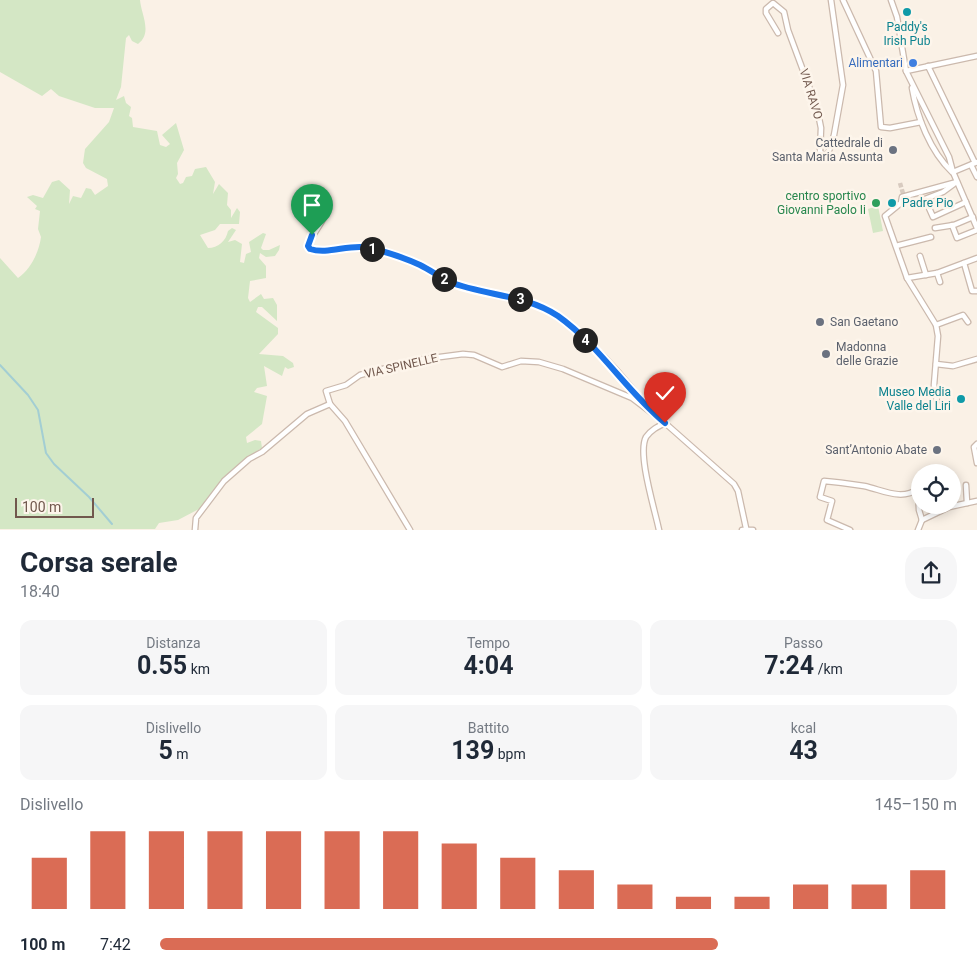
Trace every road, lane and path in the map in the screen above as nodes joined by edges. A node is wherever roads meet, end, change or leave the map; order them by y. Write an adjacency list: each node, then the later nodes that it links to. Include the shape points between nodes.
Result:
1 (831, 0): 4 (street, VIA RAVO, via 843,85 827,157 820,152 821,128 817,108 785,14 773,3 766,13)
2 (843, 0): 9 (street, via 876,71 881,127)
3 (891, 0): 7 (street, via 898,17)
4 (778, 33)
5 (977, 56): 6 (street)
6 (928, 66): 7 (street); 10 (street)
7 (906, 71): 8 (street)
8 (911, 82): 9 (street); 11 (street, via 949,157)
9 (921, 122): 11 (street, via 942,162)
10 (974, 163): 11 (street); 12 (street)
11 (953, 172): 13 (street)
12 (977, 177)
13 (957, 182): 14 (street); 14 (street, via 925,199 933,217); 21 (street, via 902,197 901,202 885,216)
14 (966, 202): 16 (street)
15 (327, 210): 36 (street, via 312,235 310,249 369,248 419,265 450,282 541,307 556,315 585,340)
16 (974, 216): 17 (street); 19 (street)
17 (952, 226): 18 (street); 19 (street, via 957,238)
18 (935, 228)
19 (977, 229)
20 (931, 237): 21 (street)
21 (896, 246): 27 (street)
22 (920, 256): 26 (street)
23 (977, 258): 24 (street)
24 (964, 263): 25 (street); 29 (street, via 972,291)
25 (937, 272): 26 (street); 28 (street)
26 (926, 275): 27 (street)
27 (907, 278): 31 (street)
28 (940, 282)
29 (977, 291)
30 (968, 322): 31 (street, via 963,315)
31 (936, 325): 33 (street)
32 (977, 359): 33 (street, via 953,366)
33 (936, 364): 34 (street, via 934,385)
34 (937, 401)
35 (330, 404): 36 (street, VIA SPINELLE, via 326,392 346,385 360,375 417,360 463,354 474,355 502,367 526,361 552,365 632,398); 45 (street, via 307,414 224,481 196,518); 46 (street, via 345,421)
36 (647, 408): 37 (street, VIA SPINELLE)
37 (665, 423): 44 (street, VIA SPINELLE, via 734,484); 47 (street, via 654,428 644,443 644,458)
38 (977, 444): 39 (street, via 974,447)
39 (977, 462)
40 (966, 485): 42 (street)
41 (977, 501): 42 (street)
42 (967, 503): 43 (street)
43 (922, 520): 48 (street, via 918,489 909,494 893,494 866,486 824,481 820,497 832,501 826,520); 49 (street)
44 (748, 529)
45 (194, 530)
46 (410, 530)
47 (659, 530)
48 (850, 530)
49 (918, 530)

